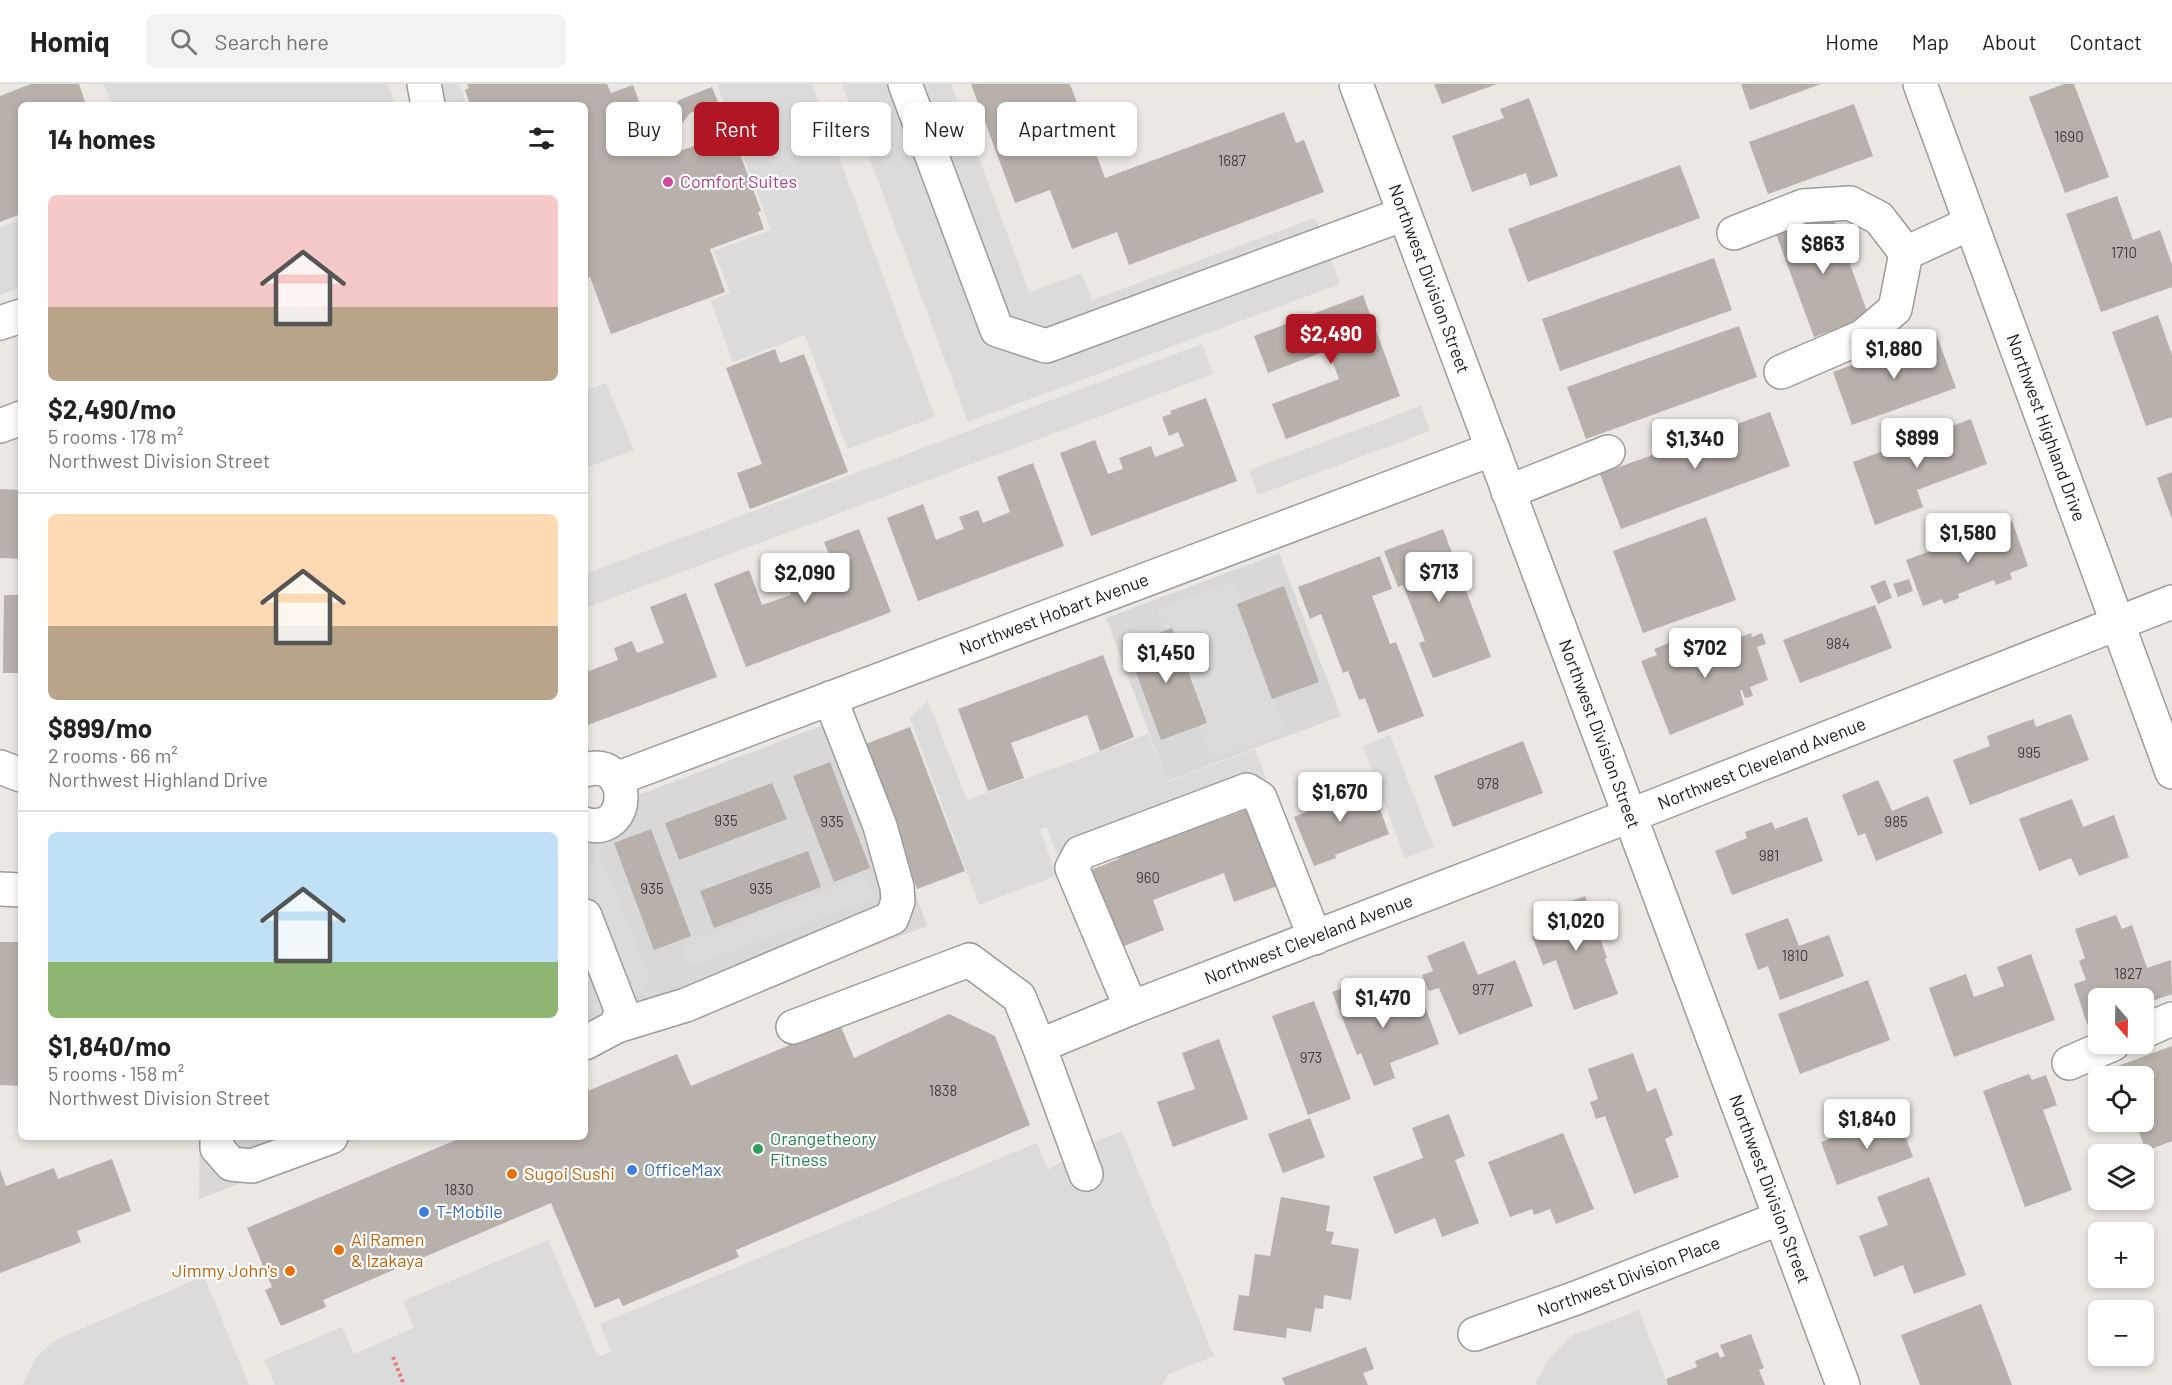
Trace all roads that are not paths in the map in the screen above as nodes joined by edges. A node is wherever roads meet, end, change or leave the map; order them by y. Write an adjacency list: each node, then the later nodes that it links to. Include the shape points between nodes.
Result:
1 (424, 84): 5 (street)
2 (905, 84): 6 (street, via 997,330 1046,346)
3 (1356, 84): 6 (street, Northwest Division Street)
4 (1920, 84): 7 (street, Northwest Highland Drive)
5 (427, 102)
6 (1404, 214): 15 (street, Northwest Division Street)
7 (1971, 223): 9 (street); 19 (street, Northwest Highland Drive)
8 (1734, 233): 9 (street, via 1803,206 1850,203 1879,218)
9 (1906, 253): 12 (street, via 1895,309 1862,337)
10 (18, 317): 11 (street)
11 (0, 323)
12 (1781, 372)
13 (18, 419): 14 (street)
14 (0, 426)
15 (1492, 449): 17 (street, Northwest Division Street); 20 (street, Northwest Hobart Avenue)
16 (1608, 452): 17 (street)
17 (1508, 492): 26 (street, Northwest Division Street)
18 (2172, 602): 19 (street, Northwest Cleveland Avenue)
19 (2118, 623): 23 (street, Northwest Highland Drive); 26 (street, Northwest Cleveland Avenue)
20 (830, 698): 25 (street, Northwest Hobart Avenue); 34 (street, via 880,826 897,887 898,901 892,918 686,1005)
21 (0, 767): 24 (street)
22 (588, 770): 25 (street, via 600,769)
23 (2172, 772)
24 (18, 774)
25 (616, 779): 27 (street, via 622,797 616,815 600,825)
26 (1629, 816): 31 (street, Northwest Cleveland Avenue); 44 (street, Northwest Division Street)
27 (588, 824)
28 (0, 889): 29 (street)
29 (18, 890)
30 (588, 924): 34 (street, via 621,1009)
31 (1315, 938): 32 (street, Northwest Cleveland Avenue); 32 (street, via 1260,798 1247,790 1080,853 1072,868)
32 (1124, 1011): 38 (street, Northwest Cleveland Avenue)
33 (2172, 1019): 36 (street)
34 (617, 1026): 37 (street)
35 (793, 1027): 38 (street, via 969,960 1019,997)
36 (2154, 1027)
37 (588, 1040)
38 (1039, 1046): 43 (street)
39 (2090, 1054): 40 (street)
40 (2069, 1063)
41 (217, 1140): 42 (street, via 218,1148 231,1164 252,1166)
42 (323, 1140)
43 (1086, 1174)
44 (1780, 1218): 45 (street, Northwest Division Place); 46 (street, Northwest Division Street)
45 (1475, 1334)
46 (1843, 1385)

